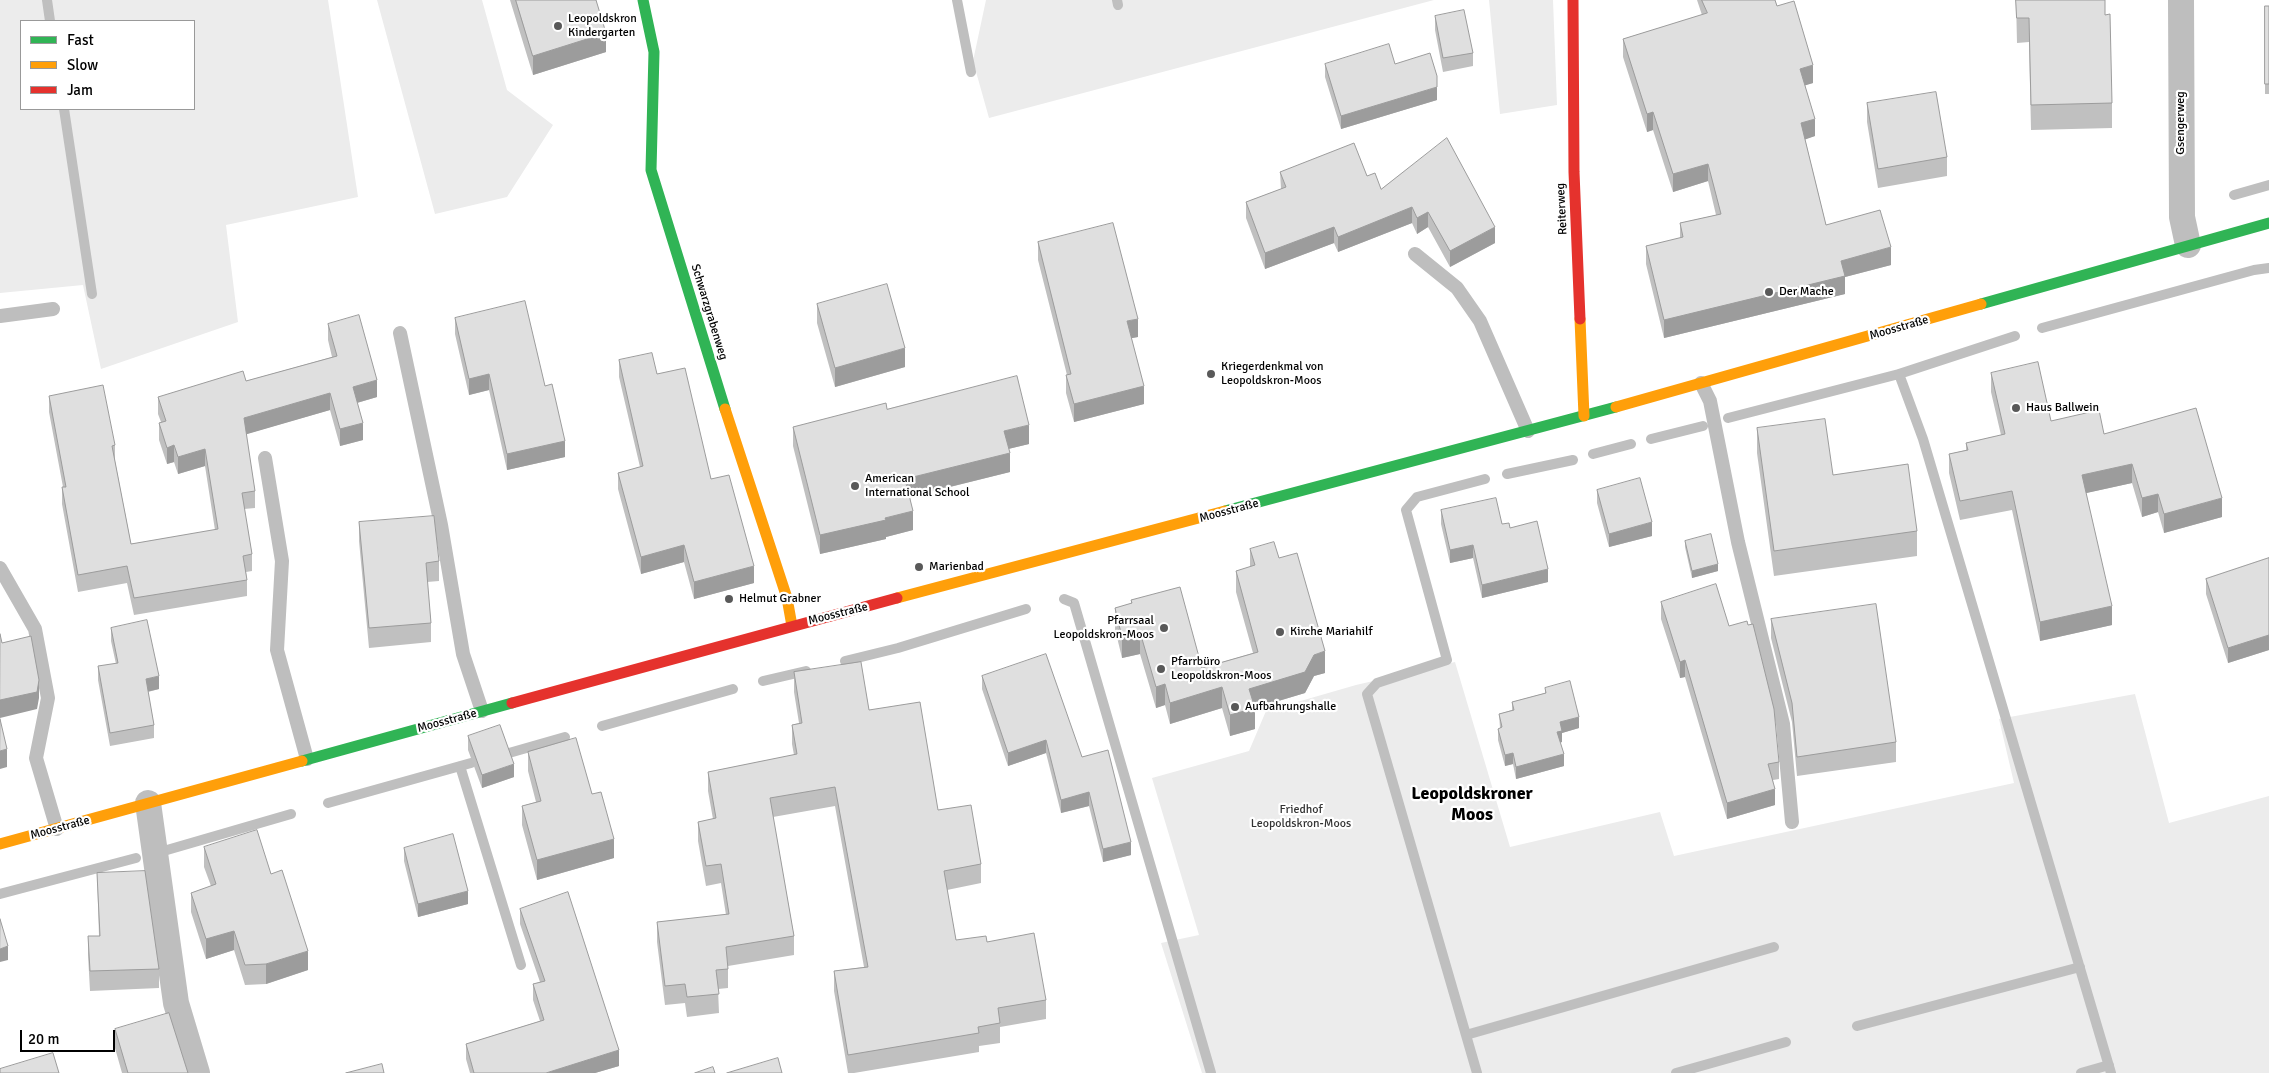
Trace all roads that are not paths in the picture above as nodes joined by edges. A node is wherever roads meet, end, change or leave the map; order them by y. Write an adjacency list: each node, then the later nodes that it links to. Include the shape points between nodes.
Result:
1 (644, 0): 15 (street, Schwarzgrabenweg, via 654,52 651,170 787,598)
2 (1573, 0): 11 (street, Reiterweg, via 1574,172)
3 (2181, 0): 5 (street, Gsengerweg, via 2182,217)
4 (2269, 223): 5 (street, Moosstraße)
5 (2188, 245): 10 (street, Moosstraße)
6 (1415, 254): 12 (lane, via 1457,288 1480,321)
7 (53, 309): 8 (lane)
8 (0, 316)
9 (400, 333): 16 (lane, via 442,525 462,654)
10 (1701, 383): 11 (street, Moosstraße); 19 (lane, via 1710,401 1738,542 1783,724)
11 (1584, 416): 12 (street, Moosstraße)
12 (1528, 431): 15 (street, Moosstraße)
13 (265, 458): 17 (lane, via 282,561 277,650)
14 (0, 568): 20 (lane, via 35,629 48,698 36,758)
15 (792, 626): 16 (street, Moosstraße)
16 (482, 711): 17 (street, Moosstraße)
17 (307, 759): 18 (street, Moosstraße)
18 (148, 804): 20 (street, Moosstraße); 22 (street, via 176,1003)
19 (1792, 822)
20 (56, 829): 21 (street, Moosstraße)
21 (0, 844)
22 (197, 1073)

